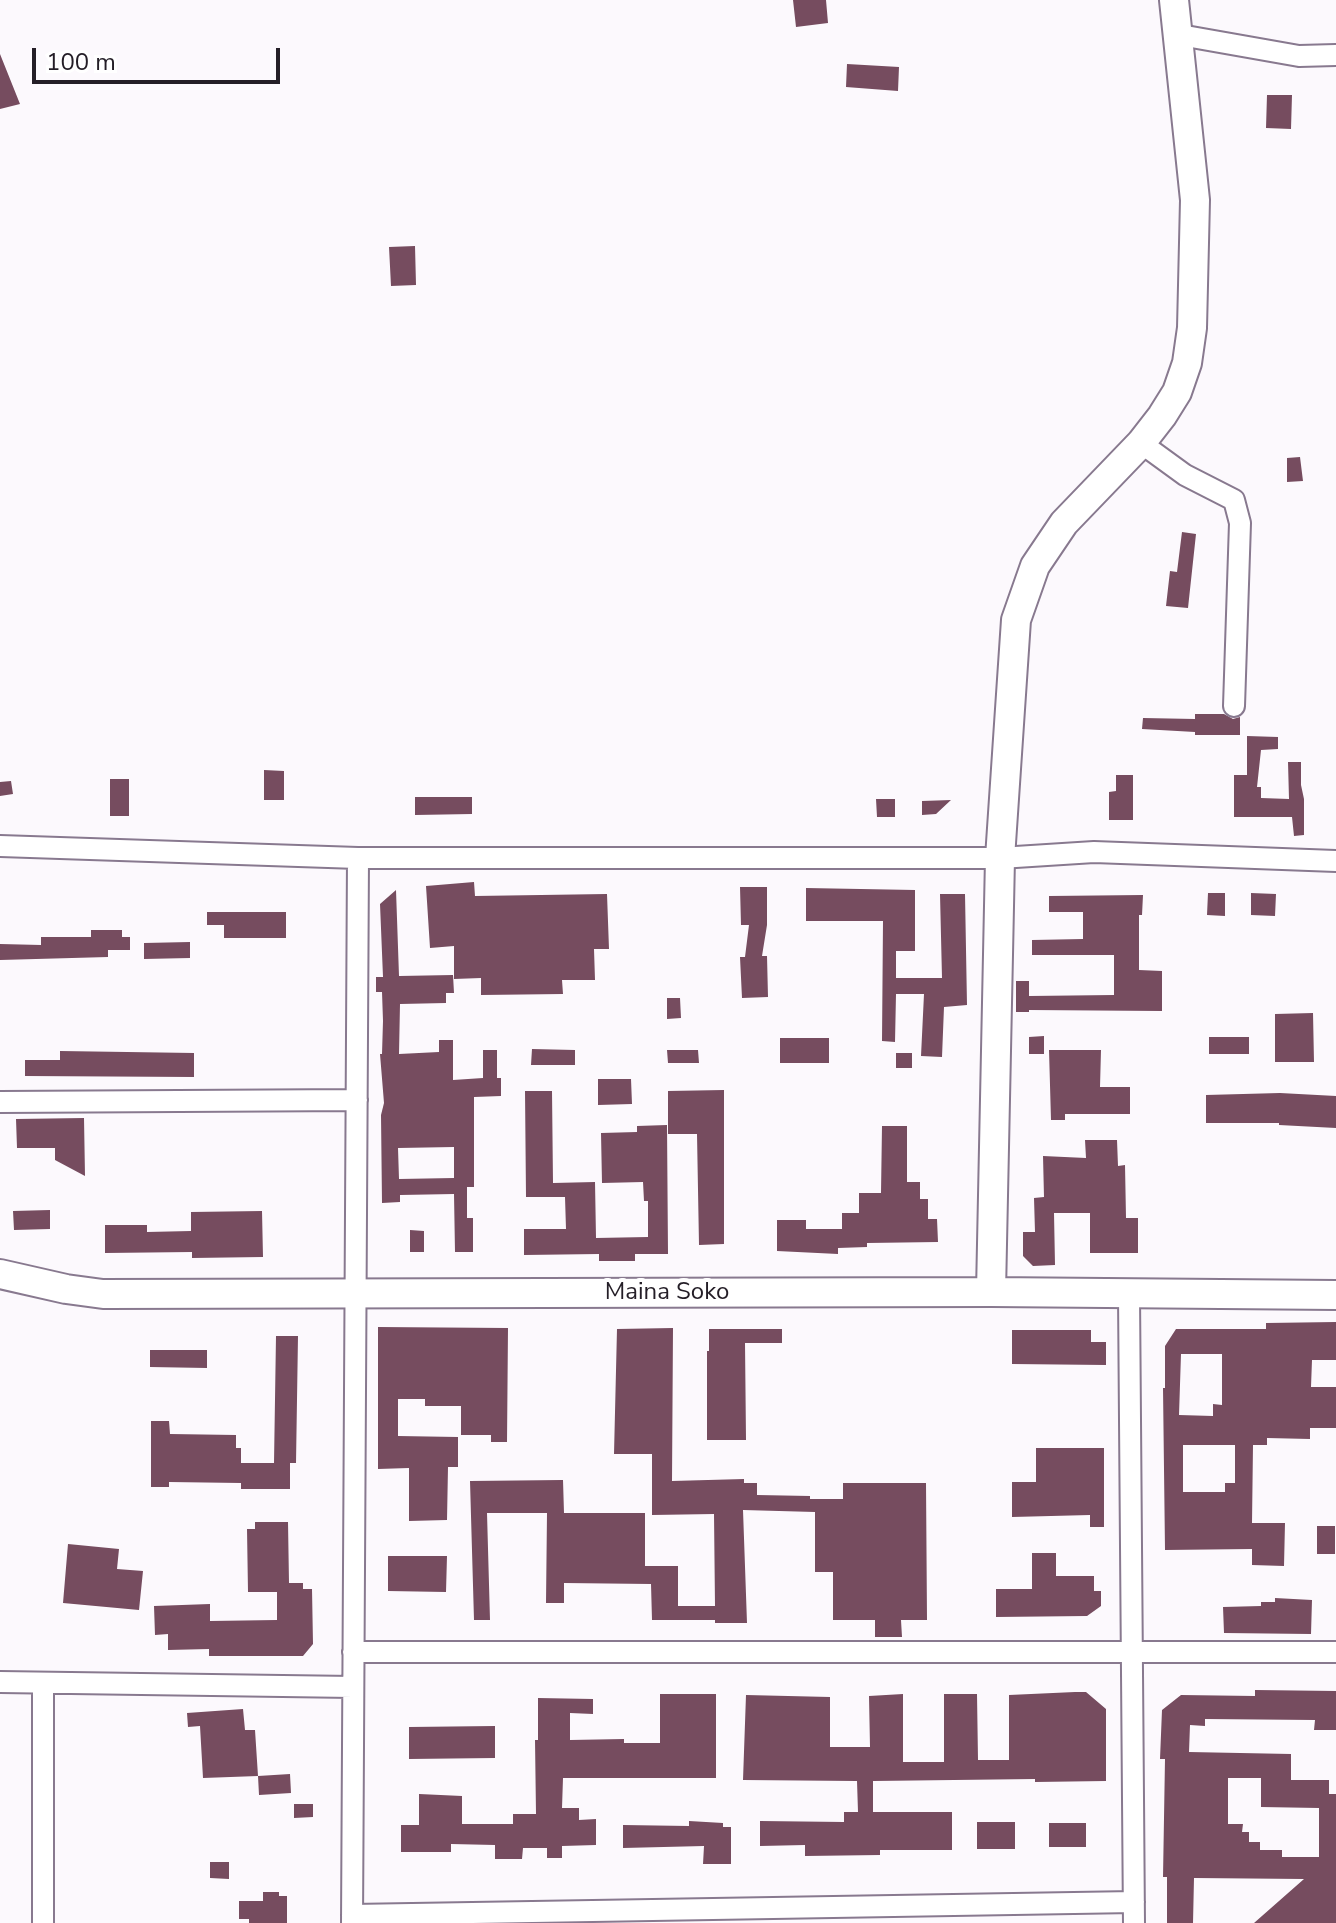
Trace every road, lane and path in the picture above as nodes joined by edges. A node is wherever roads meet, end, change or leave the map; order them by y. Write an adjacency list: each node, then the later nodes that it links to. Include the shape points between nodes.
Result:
1 (1174, 0): 2 (street)
2 (1180, 35): 3 (street, via 1299,56); 4 (street, via 1195,200 1192,328 1177,392)
3 (1336, 55)
4 (1141, 443): 5 (street, via 1185,475 1234,500 1240,523); 8 (street, via 1064,523 1035,566 1016,620)
5 (1234, 706)
6 (0, 846): 7 (street)
7 (358, 858): 8 (street); 10 (street)
8 (1000, 858): 9 (street, via 1094,852); 13 (street)
9 (1336, 861)
10 (357, 1100): 11 (street); 14 (street)
11 (0, 1102)
12 (0, 1274): 14 (street, Maina Soko, via 103,1294)
13 (991, 1292): 14 (street, Maina Soko); 15 (street, Maina Soko)
14 (356, 1293): 18 (street)
15 (1129, 1294): 16 (street, Maina Soko); 17 (street)
16 (1336, 1295)
17 (1132, 1651): 18 (street); 19 (street); 23 (street)
18 (353, 1652): 22 (street)
19 (1336, 1652)
20 (0, 1682): 21 (street)
21 (43, 1683): 22 (street); 26 (street)
22 (353, 1687): 25 (street)
23 (1134, 1913): 24 (street)
24 (722, 1917): 25 (street)
25 (352, 1919)
26 (43, 1923)

